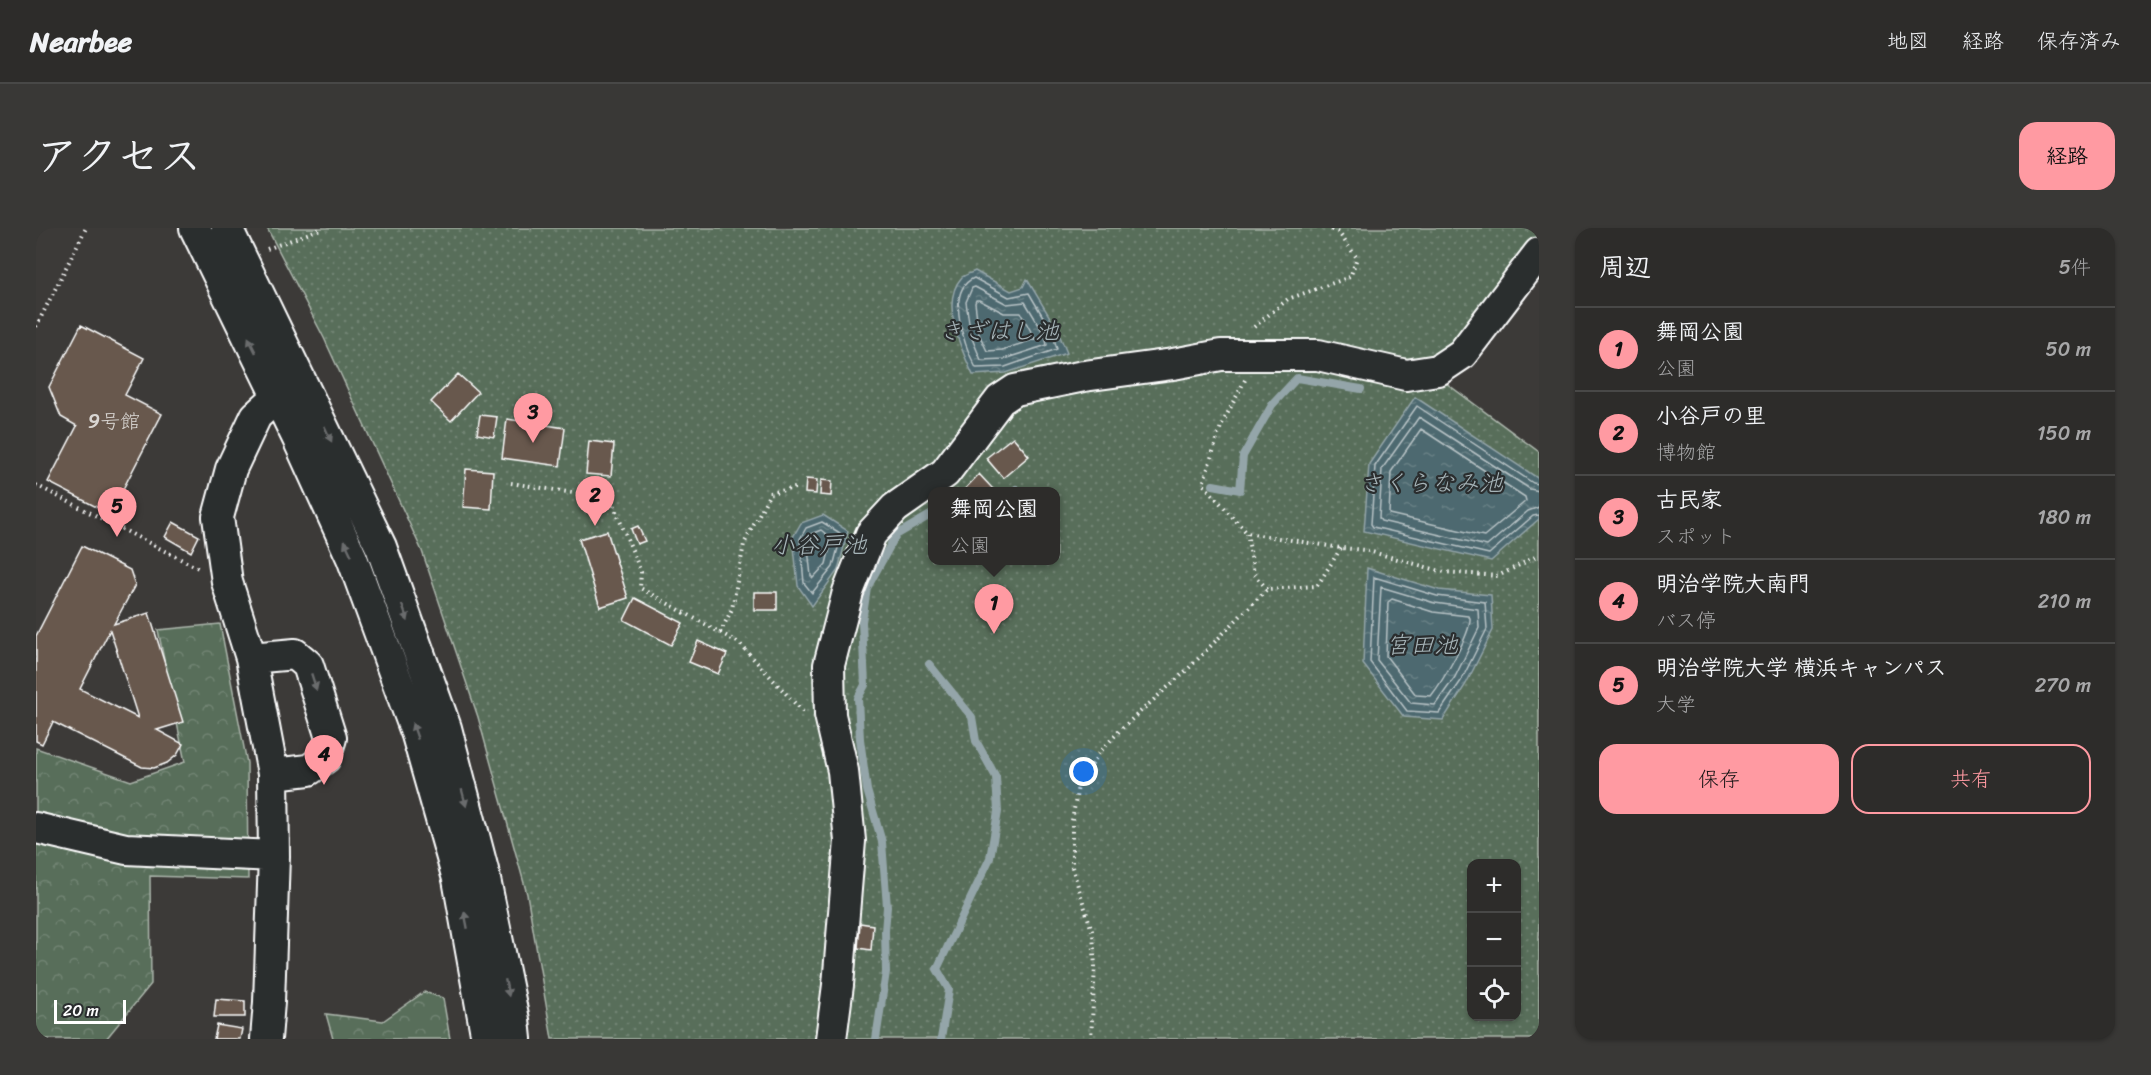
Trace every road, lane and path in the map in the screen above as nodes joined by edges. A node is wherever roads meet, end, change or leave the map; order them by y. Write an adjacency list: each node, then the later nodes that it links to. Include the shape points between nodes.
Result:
1 (86, 228): 8 (path)
2 (195, 228): 11 (street, one-way to 2)
3 (227, 228): 7 (street)
4 (323, 228): 7 (path)
5 (1328, 228): 9 (path, via 1339,233 1357,258 1350,277 1288,299)
6 (1539, 253): 9 (street, via 1462,354 1438,370 1406,375 1318,355)
7 (242, 259): 11 (street)
8 (36, 327)
9 (1221, 355): 22 (street, via 1015,390 1000,400 945,474 895,508 871,534 848,592 829,665)
10 (1250, 371): 15 (path, via 1221,426 1203,484)
11 (290, 389): 18 (street, via 256,416 231,469 218,517); 27 (street, one-way to 11, via 458,879 417,735); 28 (street, one-way to 28, via 381,547 446,728 483,870)
12 (511, 483): 20 (path, via 611,500 641,573 640,588)
13 (36, 485): 18 (path)
14 (795, 489): 20 (path, via 770,493 744,544 732,609)
15 (1247, 533): 16 (path); 19 (path, via 1254,574)
16 (1341, 548): 17 (path, via 1365,550 1444,572 1498,576); 19 (path, via 1317,586)
17 (1539, 555)
18 (227, 582): 21 (street)
19 (1268, 589): 30 (path, via 1121,729 1078,786 1072,820 1072,867 1093,934)
20 (720, 633): 22 (path, via 739,643 802,712)
21 (251, 657): 23 (street); 23 (street, one-way to 23, via 295,654 309,665 332,738 325,758 309,770)
22 (830, 716): 29 (street, via 843,771 850,841)
23 (273, 774): 25 (street)
24 (36, 828): 25 (street, via 126,849)
25 (274, 856): 26 (street)
26 (266, 1039)
27 (487, 1039)
28 (516, 1039)
29 (831, 1039)
30 (1091, 1039)

